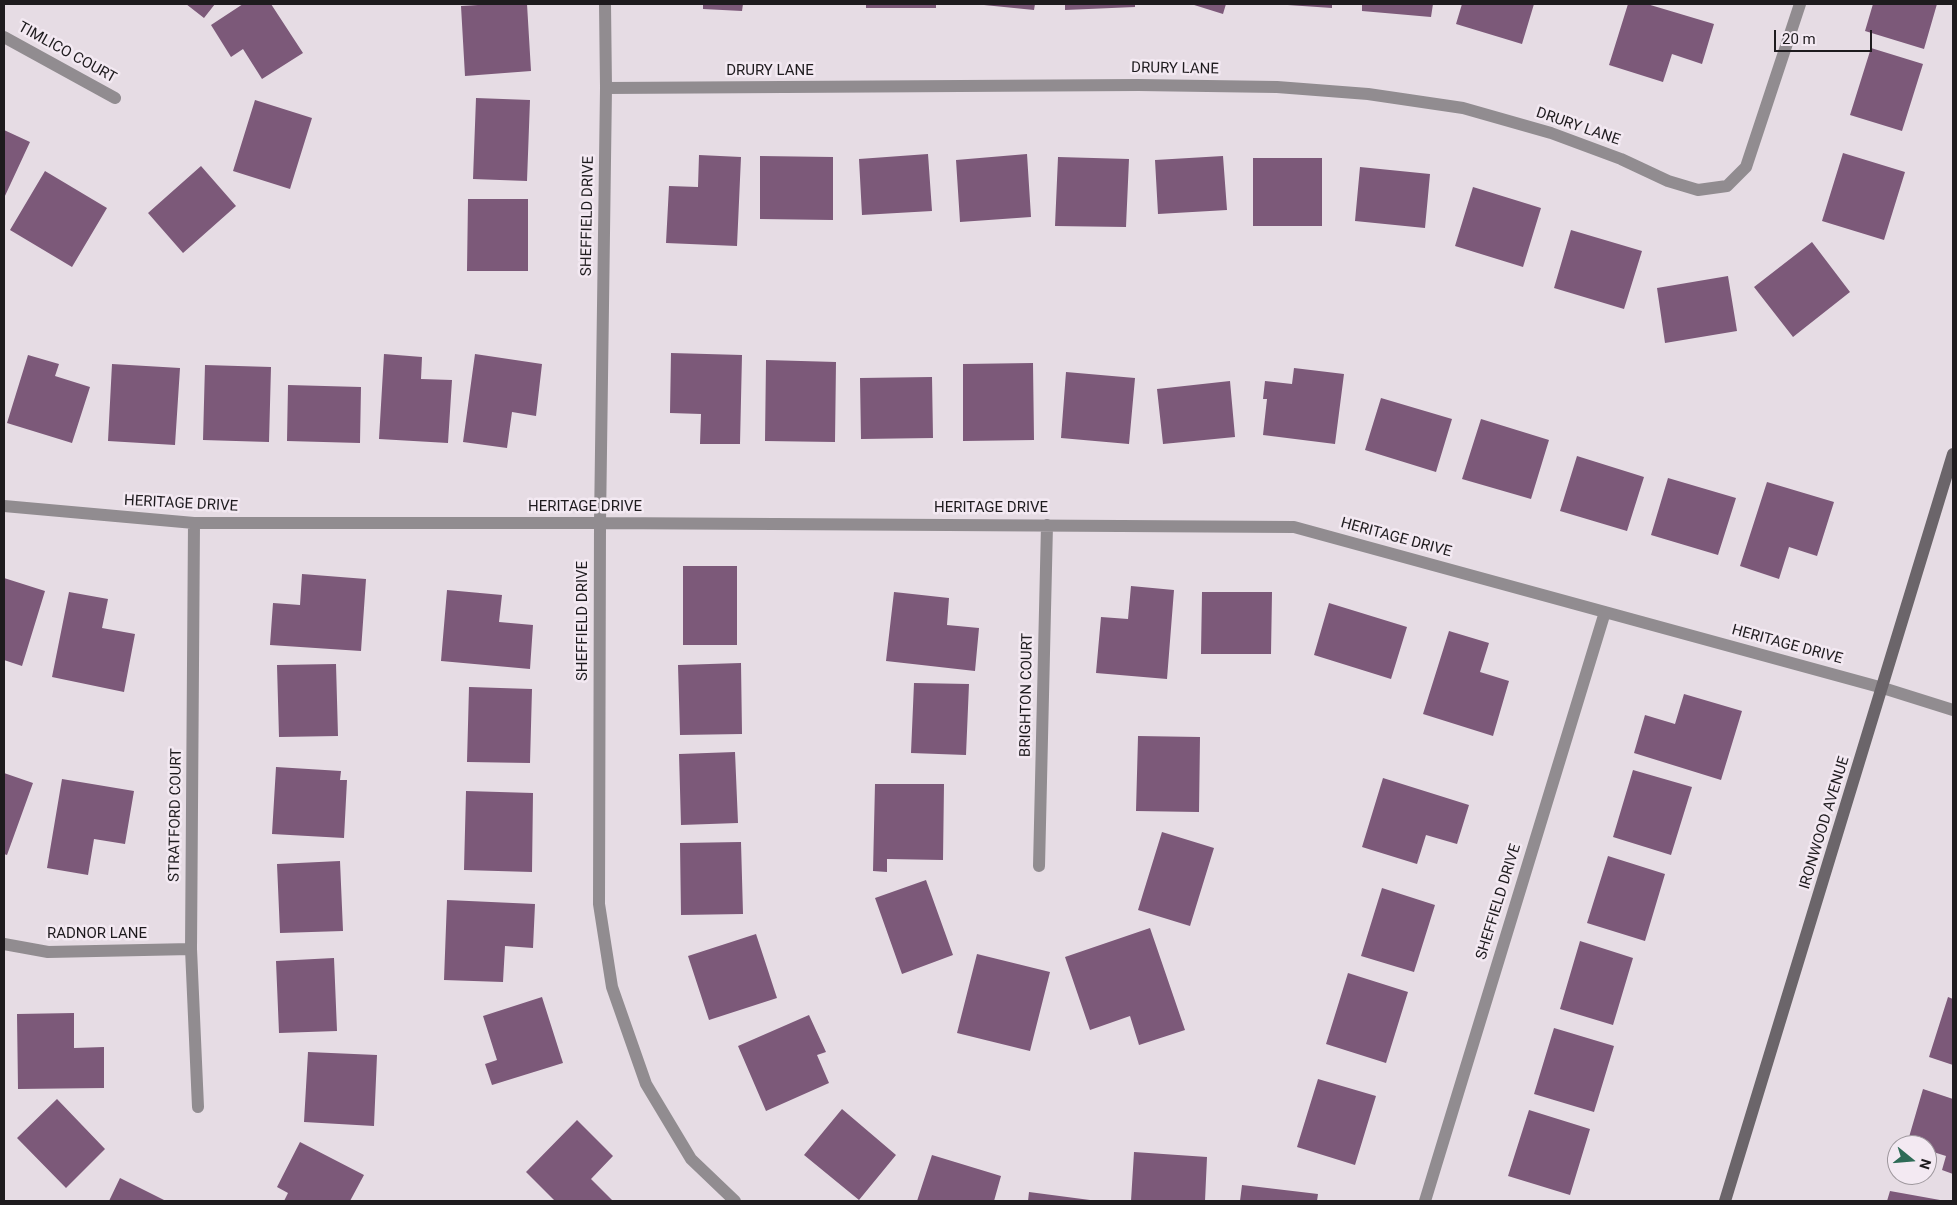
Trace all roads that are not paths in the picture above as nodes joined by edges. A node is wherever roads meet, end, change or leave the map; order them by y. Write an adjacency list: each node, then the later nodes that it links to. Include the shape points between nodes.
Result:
1 (605, 4): 4 (street, SHEFFIELD DRIVE)
2 (1800, 4): 4 (street, DRURY LANE, via 1746,167 1727,186 1698,190 1551,133 1463,108 1368,94 1277,87 1168,85)
3 (4, 37): 5 (street, TIMLICO COURT)
4 (606, 88): 8 (street, SHEFFIELD DRIVE)
5 (115, 98)
6 (1953, 454): 12 (main road, IRONWOOD AVENUE)
7 (4, 506): 9 (street, HERITAGE DRIVE)
8 (600, 523): 9 (street, HERITAGE DRIVE); 10 (street, HERITAGE DRIVE); 18 (street, SHEFFIELD DRIVE, via 600,904 612,987 646,1084 691,1159)
9 (194, 524): 16 (street, STRATFORD COURT)
10 (1047, 525): 11 (street, HERITAGE DRIVE, via 1294,527); 14 (street, BRIGHTON COURT)
11 (1605, 612): 12 (street, HERITAGE DRIVE); 19 (street, SHEFFIELD DRIVE)
12 (1883, 688): 13 (street, HERITAGE DRIVE); 20 (main road, IRONWOOD AVENUE)
13 (1953, 710)
14 (1039, 866)
15 (4, 944): 16 (street, RADNOR LANE, via 48,952)
16 (190, 949): 17 (street, STRATFORD COURT)
17 (198, 1107)
18 (735, 1201)
19 (1425, 1201)
20 (1725, 1201)

